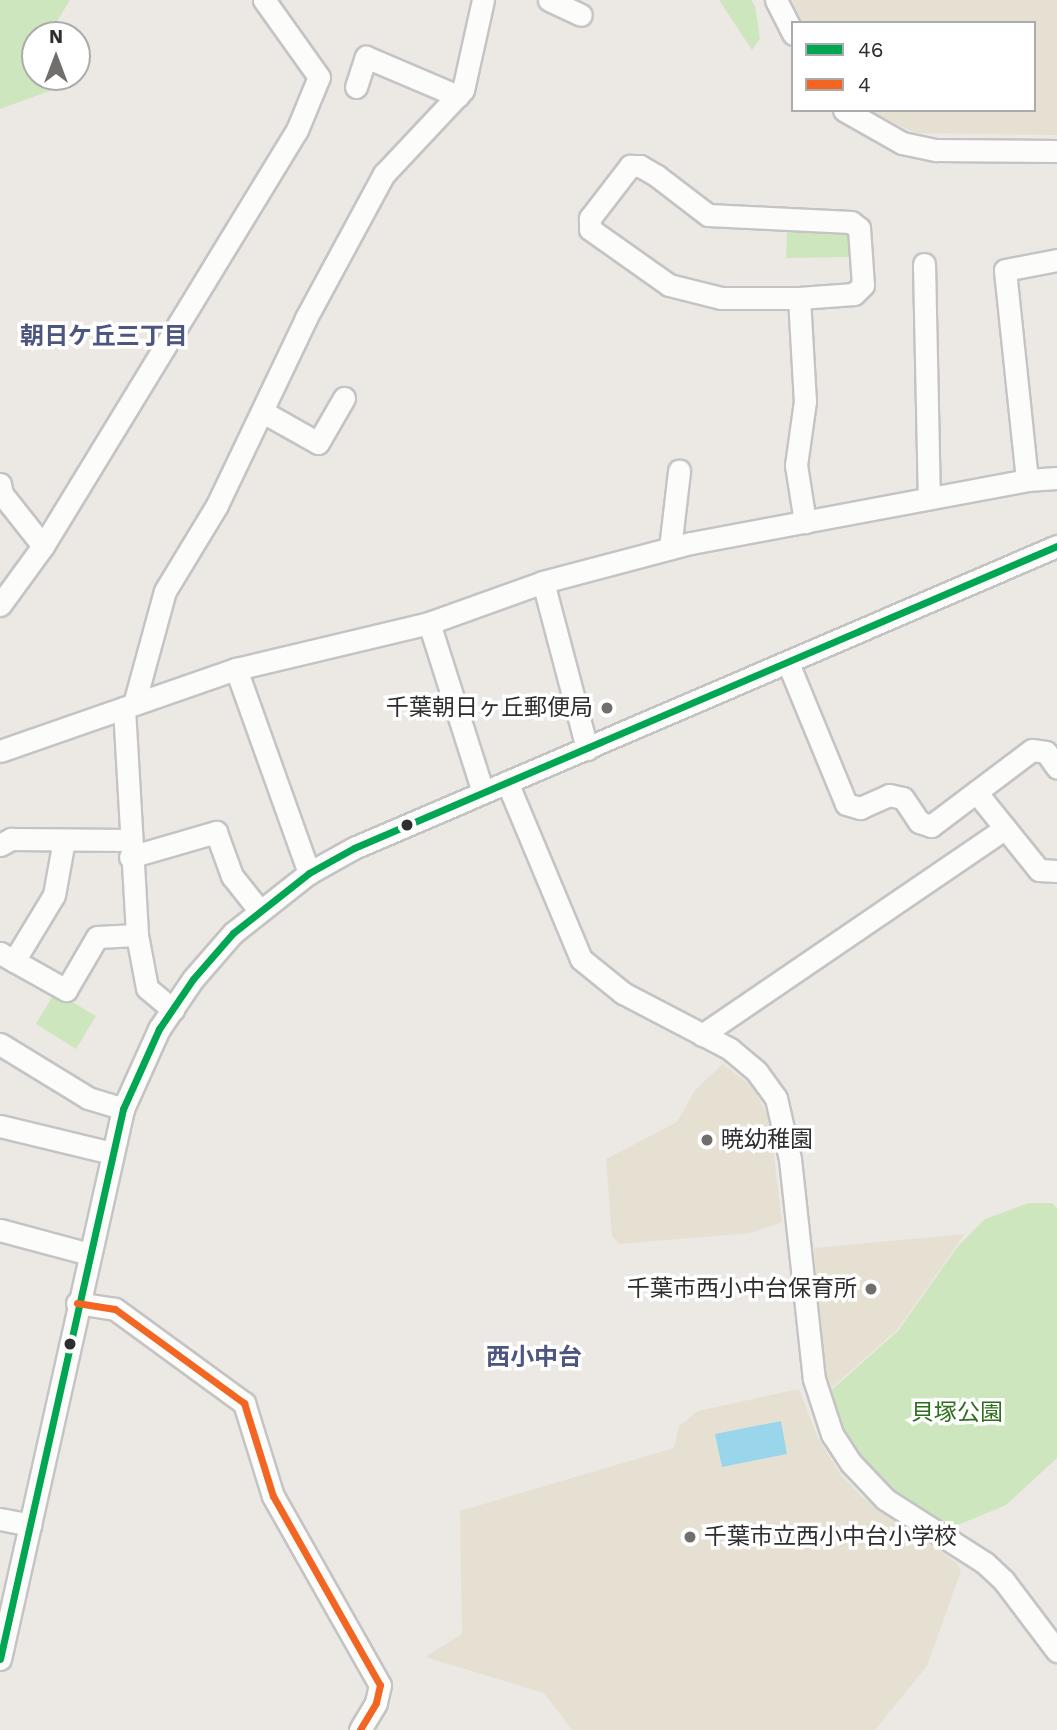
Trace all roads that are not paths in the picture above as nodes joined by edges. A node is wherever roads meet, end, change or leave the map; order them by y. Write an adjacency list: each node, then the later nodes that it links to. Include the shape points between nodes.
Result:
1 (264, 0): 22 (street, via 316,68 319,77 309,104 224,254)
2 (549, 0): 5 (street)
3 (776, 0): 6 (street)
4 (478, 2): 8 (street, via 471,65)
5 (581, 15)
6 (791, 30)
7 (356, 87): 8 (street, via 366,57)
8 (457, 96): 15 (street, via 384,174 306,318)
9 (848, 112): 10 (street, via 902,143 936,150)
10 (1057, 151)
11 (1057, 260): 18 (street, via 1005,270)
12 (924, 264): 20 (street)
13 (799, 298): 13 (street, via 853,293 863,285 859,228 851,222 708,215 640,166 630,166 590,218 590,229 683,292 721,298); 21 (street, via 805,401 796,465)
14 (344, 398): 15 (street, via 318,443)
15 (262, 412): 30 (street, via 217,505 165,591)
16 (679, 471): 24 (street)
17 (1057, 478): 18 (street)
18 (1027, 480): 20 (street)
19 (0, 484): 22 (street, via 2,494)
20 (929, 498): 21 (street)
21 (805, 522): 24 (street)
22 (43, 545): 26 (street)
23 (1057, 546): 28 (street)
24 (670, 548): 25 (street)
25 (543, 582): 27 (street); 31 (street)
26 (0, 605)
27 (429, 623): 29 (street); 35 (street)
28 (788, 663): 31 (street); 36 (street, via 846,804 860,808 889,795 903,799 919,822 930,826)
29 (236, 668): 30 (street); 42 (street)
30 (129, 706): 32 (street); 40 (street)
31 (587, 749): 34 (street)
32 (0, 751)
33 (1057, 768): 36 (street, via 1046,752 1032,750)
34 (506, 782): 35 (street); 47 (street, via 581,959 622,993)
35 (483, 792): 42 (street)
36 (976, 792): 37 (street)
37 (1005, 828): 41 (street, via 1039,870); 47 (street)
38 (64, 840): 39 (street, via 11,839); 40 (street); 45 (street, via 54,895)
39 (0, 845)
40 (129, 849): 43 (street, via 216,832 232,876); 44 (street)
41 (1057, 871)
42 (309, 873): 43 (street)
43 (259, 910): 46 (street, via 193,979)
44 (137, 935): 45 (street, via 97,937 66,989); 46 (street, via 147,988)
45 (7, 957)
46 (173, 1010): 49 (street, via 147,1053)
47 (702, 1035): 58 (street, via 730,1049 757,1072 776,1098 790,1158 814,1379 832,1434 851,1463 885,1499 985,1563 1004,1581)
48 (0, 1044): 49 (street, via 88,1098)
49 (123, 1109): 51 (street)
50 (0, 1126): 51 (street)
51 (113, 1153): 53 (street)
52 (0, 1230): 53 (street)
53 (89, 1254): 54 (street)
54 (77, 1303): 56 (street); 60 (street, via 115,1309 244,1403 277,1504 380,1685 376,1703)
55 (0, 1519): 56 (street)
56 (30, 1525): 57 (street)
57 (5, 1609): 59 (street)
58 (1057, 1651)
59 (0, 1659)
60 (360, 1730)

